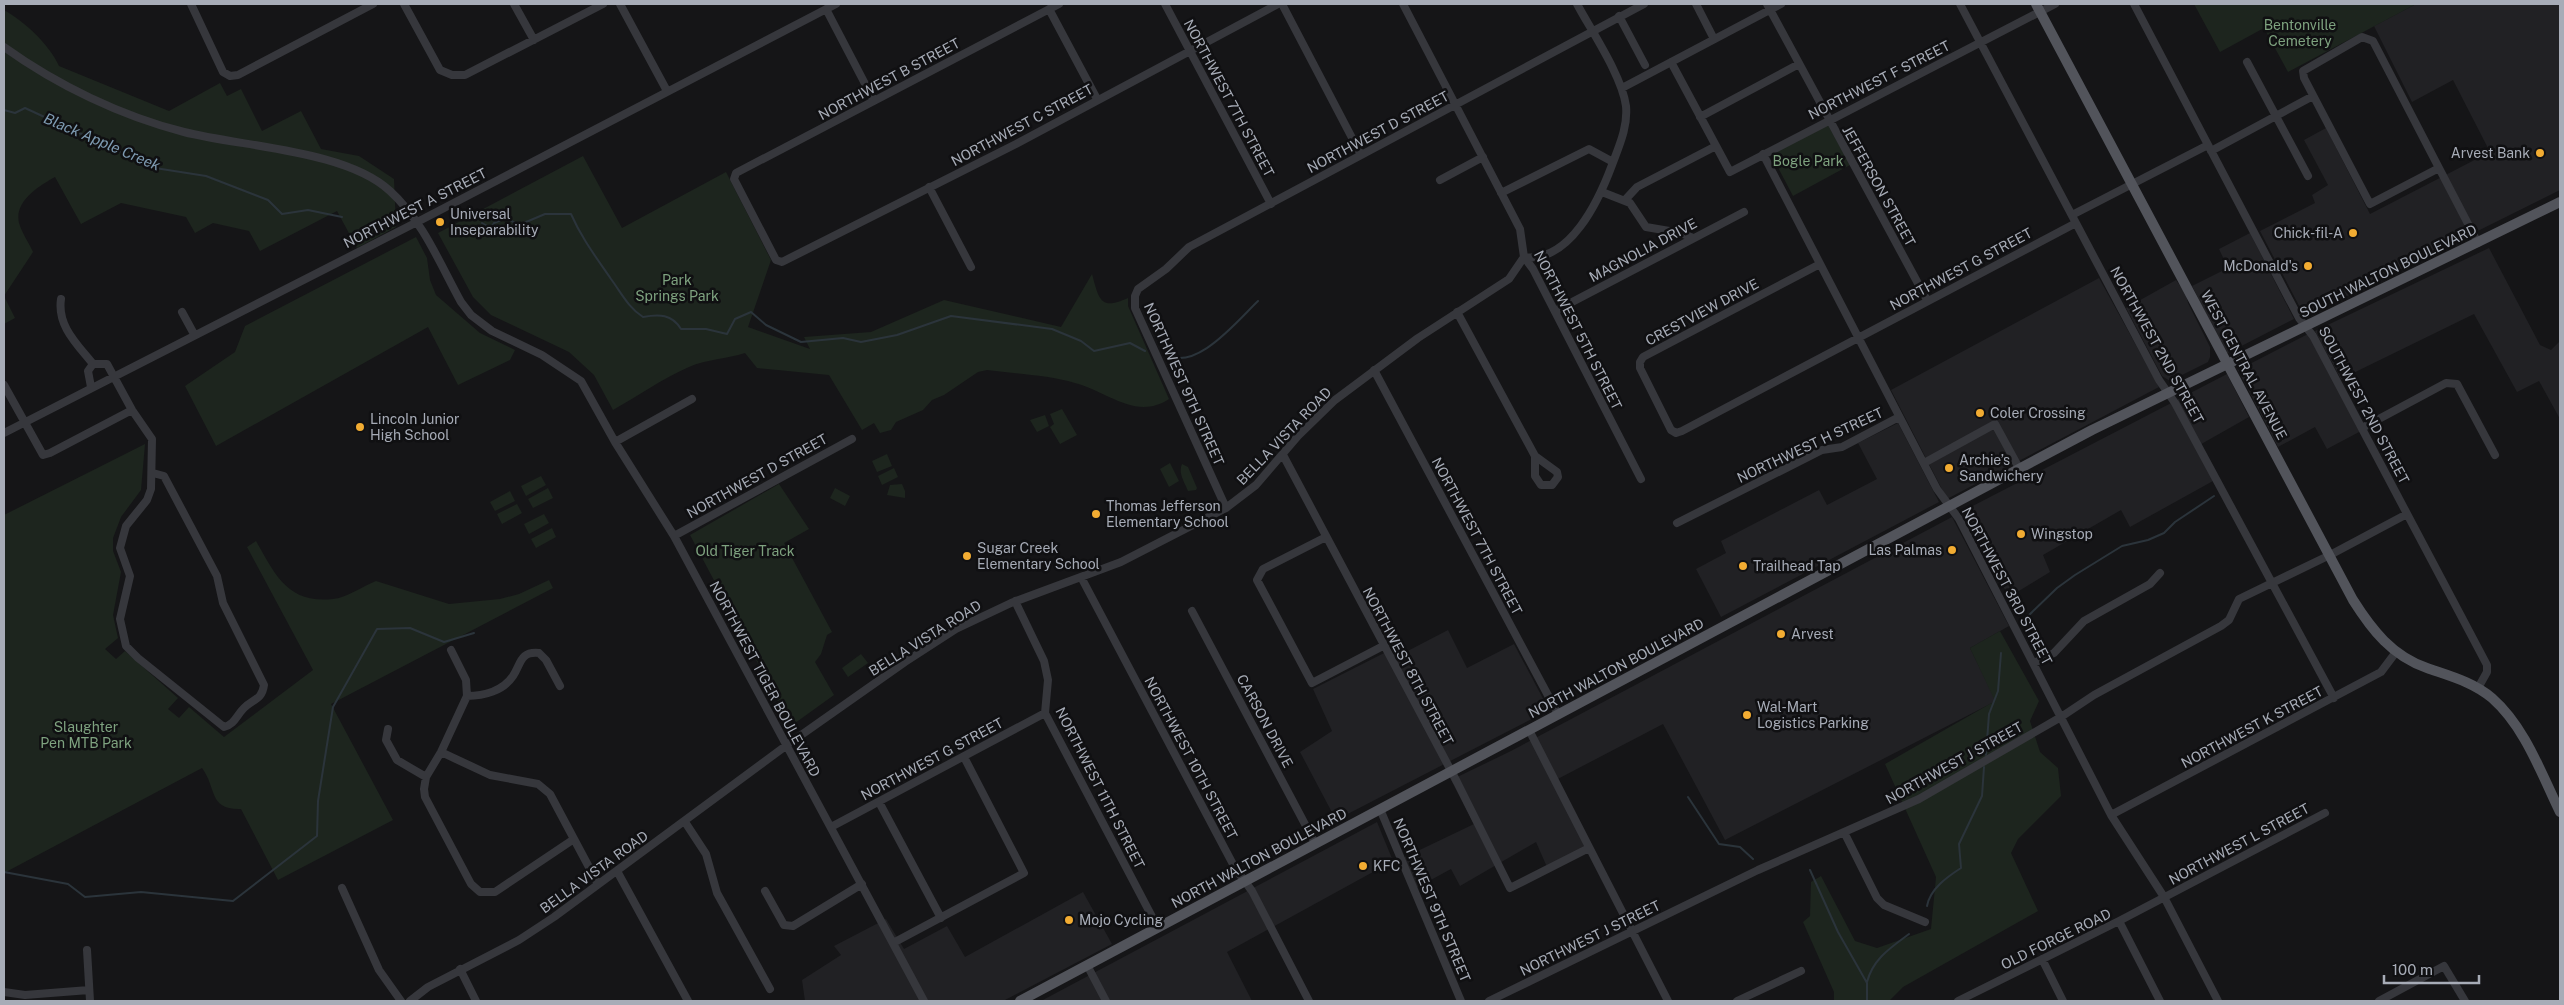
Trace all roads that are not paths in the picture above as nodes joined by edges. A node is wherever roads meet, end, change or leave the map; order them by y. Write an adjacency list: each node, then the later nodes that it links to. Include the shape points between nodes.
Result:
1 (191, 4): 2 (street, via 223,72 230,76 238,75)
2 (373, 4)
3 (404, 4): 26 (street, via 440,70 452,75 465,75)
4 (514, 4): 26 (street)
5 (603, 4): 26 (street)
6 (620, 4): 35 (street)
7 (836, 4): 21 (street, NORTHWEST A STREET)
8 (1059, 4): 22 (street, NORTHWEST B STREET)
9 (1165, 4): 29 (street, NORTHWEST 7TH STREET)
10 (1280, 4): 29 (street, NORTHWEST C STREET); 46 (street)
11 (1403, 4): 39 (street, NORTHWEST 5TH STREET)
12 (1577, 4): 24 (street)
13 (1644, 4): 23 (street, NORTHWEST D STREET)
14 (1696, 4): 25 (street)
15 (1782, 4): 19 (street)
16 (1960, 4): 27 (street, NORTHWEST 2ND STREET)
17 (2055, 4): 20 (street, NORTHWEST F STREET)
18 (2134, 4): 44 (street, SOUTHWEST 2ND STREET)
19 (1768, 7): 25 (street); 32 (street, JEFFERSON STREET)
20 (2038, 8): 27 (street, NORTHWEST F STREET); 52 (main road, WEST CENTRAL AVENUE)
21 (826, 9): 35 (street, NORTHWEST A STREET); 38 (street)
22 (1049, 9): 37 (street); 38 (street, NORTHWEST B STREET)
23 (1618, 16): 24 (street, NORTHWEST D STREET); 33 (street)
24 (1591, 31): 34 (street); 39 (street, NORTHWEST D STREET)
25 (1714, 39): 30 (street)
26 (534, 40)
27 (1981, 42): 42 (street, NORTHWEST F STREET); 60 (street, NORTHWEST 2ND STREET)
28 (4, 47): 61 (street, NORTHWEST TIGER BOULEVARD, via 121,112 185,132 335,162 360,171 389,189)
29 (1190, 51): 37 (street, NORTHWEST C STREET); 58 (street, NORTHWEST 7TH STREET)
30 (1671, 62): 34 (street); 41 (street)
31 (2247, 62): 40 (street)
32 (1799, 64): 41 (street); 42 (street, JEFFERSON STREET)
33 (1645, 66)
34 (1622, 88): 48 (street, via 1626,108 1624,131)
35 (668, 91): 61 (street, NORTHWEST A STREET)
36 (2314, 96): 40 (street, NORTHWEST G STREET); 49 (street, via 2370,204); 49 (street, via 2304,78 2307,67 2367,37 2373,41)
37 (1097, 99): 53 (street, NORTHWEST C STREET)
38 (874, 101): 65 (street, NORTHWEST B STREET, via 736,173 734,179)
39 (1455, 104): 46 (street, NORTHWEST D STREET); 47 (street, NORTHWEST 5TH STREET)
40 (2276, 116): 44 (street, NORTHWEST G STREET); 50 (street)
41 (1700, 117): 43 (street)
42 (1829, 120): 45 (street, NORTHWEST F STREET); 70 (street, JEFFERSON STREET)
43 (1716, 146): 45 (street, NORTHWEST F STREET, via 1730,172); 56 (street, via 1637,187)
44 (2210, 148): 52 (street, NORTHWEST G STREET); 74 (street, SOUTHWEST 2ND STREET)
45 (1763, 154): 66 (street, NORTHWEST 3RD STREET)
46 (1361, 155): 58 (street, NORTHWEST D STREET)
47 (1483, 157): 51 (street); 55 (street, NORTHWEST 5TH STREET)
48 (1613, 162): 54 (street); 55 (street, via 1589,149)
49 (2439, 168): 63 (street)
50 (2308, 176)
51 (1440, 180)
52 (2133, 186): 60 (street, NORTHWEST G STREET); 77 (main road, WEST CENTRAL AVENUE)
53 (929, 188): 65 (street, NORTHWEST C STREET, via 782,262); 67 (street)
54 (1602, 192): 56 (street); 64 (street, via 1577,231 1566,241 1537,259)
55 (1501, 193): 64 (street, NORTHWEST 5TH STREET, via 1520,229)
56 (1625, 200): 62 (street, via 1646,226)
57 (2560, 202): 63 (main road, SOUTH WALTON BOULEVARD)
58 (1271, 204): 68 (street, NORTHWEST D STREET, via 1189,247 1138,289)
59 (1744, 212): 62 (street, MAGNOLIA DRIVE)
60 (2074, 219): 70 (street, NORTHWEST G STREET); 83 (street, NORTHWEST 2ND STREET)
61 (417, 221): 75 (street, NORTHWEST A STREET); 91 (street, NORTHWEST TIGER BOULEVARD, via 461,302 472,315 492,331 542,355 581,381)
62 (1692, 238): 71 (street, MAGNOLIA DRIVE)
63 (2478, 243): 74 (main road, SOUTH WALTON BOULEVARD)
64 (1524, 257): 71 (street, NORTHWEST 5TH STREET); 73 (street, BELLA VISTA ROAD, via 1509,280)
65 (776, 260)
66 (1820, 264): 76 (street, NORTHWEST 3RD STREET); 76 (street, CRESTVIEW DRIVE, via 1643,357 1640,368 1671,430 1676,433 1682,431)
67 (971, 267)
68 (1135, 296): 100 (street, NORTHWEST 9TH STREET, via 1135,308)
69 (61, 299): 78 (street, via 59,313 70,336)
70 (1927, 300): 76 (street, NORTHWEST G STREET)
71 (1555, 311): 98 (street, NORTHWEST 5TH STREET)
72 (182, 312): 75 (street)
73 (1457, 312): 79 (street, BELLA VISTA ROAD); 93 (street)
74 (2305, 326): 77 (main road, SOUTH WALTON BOULEVARD); 88 (street, SOUTHWEST 2ND STREET)
75 (194, 334): 80 (street, NORTHWEST A STREET)
76 (1858, 337): 86 (street, NORTHWEST 3RD STREET)
77 (2226, 363): 83 (main road, NORTH WALTON BOULEVARD); 105 (main road, WEST CENTRAL AVENUE)
78 (93, 364): 80 (street, via 107,364); 82 (street, via 88,371)
79 (1374, 370): 92 (street, BELLA VISTA ROAD, via 1335,400); 120 (street, NORTHWEST 7TH STREET)
80 (114, 375): 82 (street, NORTHWEST A STREET); 85 (street)
81 (4, 385): 87 (street)
82 (91, 387): 87 (street, NORTHWEST A STREET)
83 (2167, 392): 96 (main road, NORTH WALTON BOULEVARD); 108 (street, NORTHWEST 2ND STREET, via 2176,403)
84 (692, 399): 91 (street)
85 (132, 410): 87 (street, via 46,455 41,453); 97 (street, via 152,439)
86 (1899, 416): 95 (street, NORTHWEST 3RD STREET); 102 (street, NORTHWEST H STREET, via 1842,447 1822,450)
87 (25, 421): 89 (street, NORTHWEST A STREET)
88 (2362, 428): 94 (street, via 2446,383 2457,384); 101 (street, SOUTHWEST 2ND STREET)
89 (4, 432)
90 (852, 439): 103 (street, NORTHWEST D STREET)
91 (615, 442): 103 (street, NORTHWEST TIGER BOULEVARD)
92 (1283, 455): 100 (street, BELLA VISTA ROAD, via 1256,485); 104 (street, NORTHWEST 8TH STREET)
93 (1535, 456)
94 (2495, 456)
95 (1924, 463): 96 (street, via 1995,424); 99 (street, NORTHWEST 3RD STREET)
96 (2019, 468): 99 (main road, NORTH WALTON BOULEVARD)
97 (153, 473): 97 (street, via 147,500 126,526 120,548 130,576 120,619 126,646 224,727 233,724 244,708 258,700 264,686 223,603 217,576 164,476)
98 (1642, 479)
99 (1949, 506): 114 (street, NORTHWEST 3RD STREET, via 1958,516); 120 (main road, NORTH WALTON BOULEVARD)
100 (1226, 508): 107 (street, BELLA VISTA ROAD, via 1127,560)
101 (2407, 514): 105 (street, NORTHWEST J STREET); 116 (street, SOUTHWEST 2ND STREET, via 2487,665 2487,672)
102 (1678, 523)
103 (674, 536): 124 (street, NORTHWEST TIGER BOULEVARD)
104 (1326, 537): 111 (street, NORTHWEST 8TH STREET); 111 (street, via 1263,569 1257,580 1312,683)
105 (2330, 555): 108 (street, NORTHWEST J STREET); 113 (main road, WEST CENTRAL AVENUE, via 2370,626)
106 (2160, 572): 114 (street, via 2150,584 2084,621 2054,652)
107 (1081, 577): 109 (street, BELLA VISTA ROAD); 141 (street, NORTHWEST 10TH STREET, via 1230,859)
108 (2271, 583): 118 (street, NORTHWEST 2ND STREET); 121 (street, NORTHWEST J STREET, via 2239,599 2229,620 2221,626)
109 (1015, 601): 119 (street, NORTHWEST 11TH STREET, via 1044,661 1048,680); 124 (street, BELLA VISTA ROAD, via 956,630 905,662)
110 (1192, 611): 138 (street, CARSON DRIVE)
111 (1383, 646): 127 (street, NORTHWEST 8TH STREET)
112 (451, 650): 117 (street, via 466,680)
113 (2396, 652): 116 (main road, WEST CENTRAL AVENUE, via 2417,664); 118 (street, NORTHWEST K STREET, via 2382,672)
114 (2034, 663): 121 (street, NORTHWEST 3RD STREET)
115 (560, 686): 117 (street, via 539,652 530,652 520,658 512,677 501,688 483,696)
116 (2478, 688): 131 (main road, via 2517,727)
117 (467, 696): 125 (street)
118 (2334, 698): 133 (street, NORTHWEST K STREET)
119 (1045, 714): 126 (street, NORTHWEST G STREET); 150 (street, NORTHWEST 11TH STREET)
120 (1558, 714): 123 (main road, NORTH WALTON BOULEVARD)
121 (2062, 717): 133 (street, NORTHWEST 3RD STREET); 136 (street, NORTHWEST J STREET, via 1919,799)
122 (388, 729): 128 (street, via 386,740 398,760)
123 (1529, 730): 127 (main road, NORTH WALTON BOULEVARD); 139 (street)
124 (787, 746): 134 (street, BELLA VISTA ROAD); 135 (street, NORTHWEST TIGER BOULEVARD)
125 (441, 752): 128 (street); 137 (street, via 490,775 544,787)
126 (964, 757): 129 (street, NORTHWEST G STREET); 147 (street, via 1024,872)
127 (1450, 771): 130 (main road, NORTH WALTON BOULEVARD); 139 (street, NORTHWEST 8TH STREET, via 1510,888)
128 (426, 777): 137 (street, via 425,797 472,884 480,892 495,892)
129 (879, 802): 135 (street, NORTHWEST G STREET); 147 (street)
130 (1380, 809): 138 (main road, NORTH WALTON BOULEVARD); 171 (street, NORTHWEST 9TH STREET)
131 (2560, 812)
132 (2326, 813): 146 (street, NORTHWEST L STREET)
133 (2111, 815): 146 (street, NORTHWEST 3RD STREET)
134 (685, 822): 140 (street, BELLA VISTA ROAD); 158 (street, via 706,854 717,893)
135 (831, 827): 143 (street, NORTHWEST TIGER BOULEVARD)
136 (1844, 834): 149 (street, via 1877,898 1884,905); 151 (street, NORTHWEST J STREET, via 1758,870)
137 (574, 839): 142 (street)
138 (1316, 844): 141 (main road, NORTH WALTON BOULEVARD)
139 (1590, 848): 151 (street)
140 (617, 871): 142 (street, BELLA VISTA ROAD); 166 (street)
141 (1245, 881): 150 (main road, NORTH WALTON BOULEVARD); 170 (street, NORTHWEST 10TH STREET)
142 (598, 884): 156 (street, BELLA VISTA ROAD, via 519,940)
143 (862, 884): 145 (street, via 788,927); 152 (street, NORTHWEST TIGER BOULEVARD)
144 (342, 888): 163 (street, via 380,970)
145 (764, 891)
146 (2164, 897): 148 (street, OLD FORGE ROAD); 178 (street, NORTHWEST 3RD STREET)
147 (941, 918): 152 (street)
148 (2119, 921): 154 (street, OLD FORGE ROAD); 177 (street)
149 (1925, 922)
150 (1158, 928): 155 (main road, NORTH WALTON BOULEVARD)
151 (1632, 932): 172 (street, NORTHWEST J STREET); 173 (street)
152 (893, 943): 167 (street, NORTHWEST TIGER BOULEVARD)
153 (87, 950): 159 (street)
154 (2042, 959): 175 (street, OLD FORGE ROAD); 176 (street)
155 (1088, 965): 168 (main road, NORTH WALTON BOULEVARD); 169 (street)
156 (460, 970): 164 (street, BELLA VISTA ROAD); 165 (street)
157 (1800, 971): 174 (street)
158 (770, 989)
159 (89, 990): 161 (street); 162 (street)
160 (4, 992): 161 (street)
161 (37, 997)
162 (90, 1001)
163 (401, 1001)
164 (410, 1001)
165 (476, 1001)
166 (688, 1001)
167 (924, 1001)
168 (1020, 1001)
169 (1106, 1001)
170 (1309, 1001)
171 (1461, 1001)
172 (1489, 1001)
173 (1668, 1001)
174 (1737, 1001)
175 (1958, 1001)
176 (2063, 1001)
177 (2160, 1001)
178 (2218, 1001)
179 (2379, 1001): 180 (street, via 2444,966)
180 (2465, 1001)

